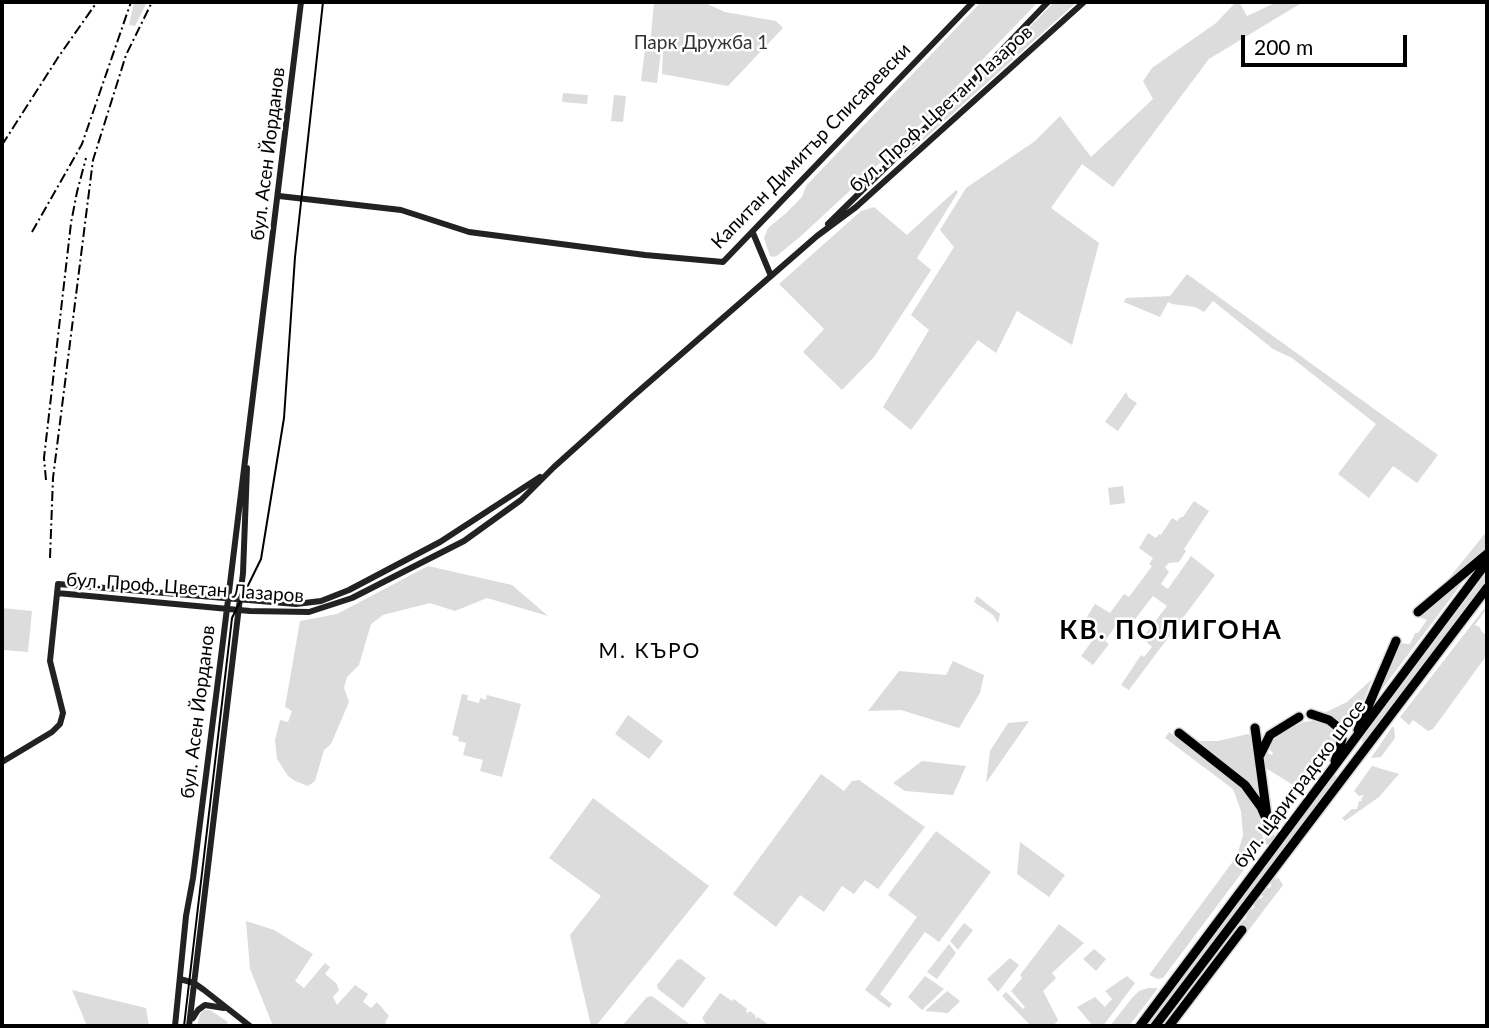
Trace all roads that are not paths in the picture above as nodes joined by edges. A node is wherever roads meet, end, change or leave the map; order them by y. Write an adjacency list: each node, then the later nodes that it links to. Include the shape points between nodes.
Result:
1 (301, 2): 5 (main road, бул. Асен Йорданов)
2 (973, 2): 6 (main road, Капитан Димитър Списаревски)
3 (1048, 2): 7 (main road, бул. Проф. Цветан Лазаров)
4 (1084, 2): 7 (main road, бул. Проф. Цветан Лазаров, via 856,207)
5 (279, 196): 6 (main road, Капитан Димитър Списаревски, via 401,210 469,232 717,263 728,259); 9 (main road, бул. Асен Йорданов)
6 (753, 233): 8 (main road)
7 (817, 236): 8 (main road, бул. Проф. Цветан Лазаров)
8 (771, 276): 10 (main road, бул. Проф. Цветан Лазаров)
9 (249, 435): 15 (main road, бул. Асен Йорданов); 16 (main road, бул. Асен Йорданов)
10 (554, 467): 16 (main road, бул. Проф. Цветан Лазаров, via 458,532 332,597 296,604); 18 (main road, бул. Проф. Цветан Лазаров, via 521,500 464,541 352,598 309,612)
11 (1487, 554): 19 (highway)
12 (1487, 562): 25 (highway, бул. Цариградско шосе)
13 (1487, 588): 37 (highway, бул. Цариградско шосе)
14 (57, 593): 15 (main road, бул. Проф. Цветан Лазаров, via 58,584); 17 (main road, бул. Проф. Цветан Лазаров); 27 (main road, бул. Проф. Цветан Лазаров, via 50,662 63,713 60,724)
15 (228, 599): 16 (main road, бул. Проф. Цветан Лазаров); 17 (main road, бул. Асен Йорданов)
16 (239, 600): 18 (main road, бул. Асен Йорданов)
17 (227, 609): 18 (main road, бул. Проф. Цветан Лазаров); 30 (main road, бул. Асен Йорданов)
18 (238, 611): 31 (main road, бул. Асен Йорданов)
19 (1418, 612)
20 (1396, 642): 25 (highway)
21 (1311, 714): 28 (highway, via 1332,721 1340,732 1341,746)
22 (1298, 718): 26 (highway, via 1270,735)
23 (1255, 729): 26 (highway)
24 (1179, 733): 26 (highway, via 1245,785 1268,827)
25 (1351, 744): 28 (highway, бул. Цариградско шосе)
26 (1259, 760)
27 (2, 762)
28 (1331, 772): 36 (highway, бул. Цариградско шосе)
29 (1242, 930): 38 (highway)
30 (180, 979): 31 (main road); 33 (main road, бул. Асен Йорданов)
31 (194, 983): 32 (main road); 34 (main road, бул. Асен Йорданов)
32 (229, 1010): 34 (main road, via 205,1005); 35 (main road)
33 (175, 1026)
34 (190, 1026)
35 (250, 1026)
36 (1140, 1026)
37 (1155, 1026)
38 (1169, 1026)

